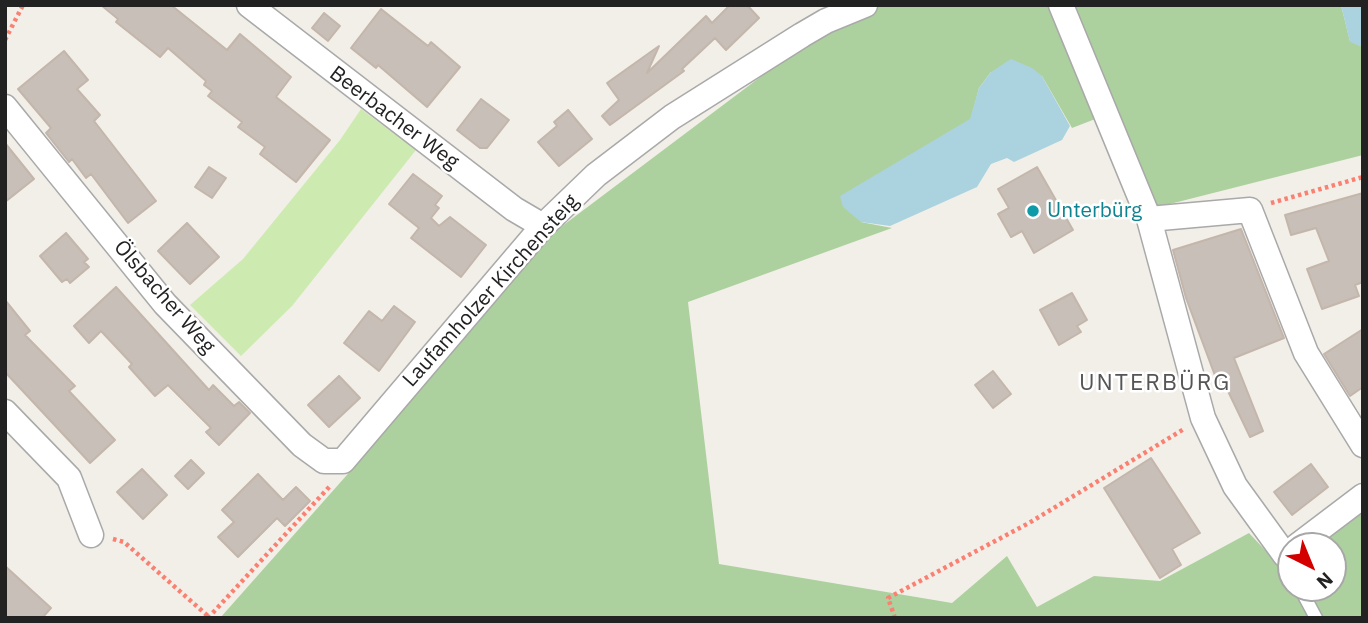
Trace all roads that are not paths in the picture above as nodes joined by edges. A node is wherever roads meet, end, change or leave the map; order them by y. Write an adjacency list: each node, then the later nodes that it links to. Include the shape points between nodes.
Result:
1 (249, 5): 7 (street, Beerbacher Weg, via 481,184)
2 (865, 5): 4 (street, Laufamholzer Kirchensteig)
3 (1060, 5): 6 (street)
4 (821, 13): 7 (street, Laufamholzer Kirchensteig, via 596,175)
5 (5, 107): 10 (street, Ölsbacher Weg, via 166,304 302,445 324,461)
6 (1149, 219): 9 (street, via 1250,209 1306,353); 14 (street, via 1203,418 1235,486)
7 (543, 226): 10 (street, Laufamholzer Kirchensteig)
8 (5, 411): 13 (street, via 69,478)
9 (1363, 445)
10 (343, 461)
11 (1363, 496): 12 (street)
12 (1319, 532)
13 (91, 535)
14 (1277, 538)
15 (1307, 602): 16 (lane)
16 (1316, 618)

